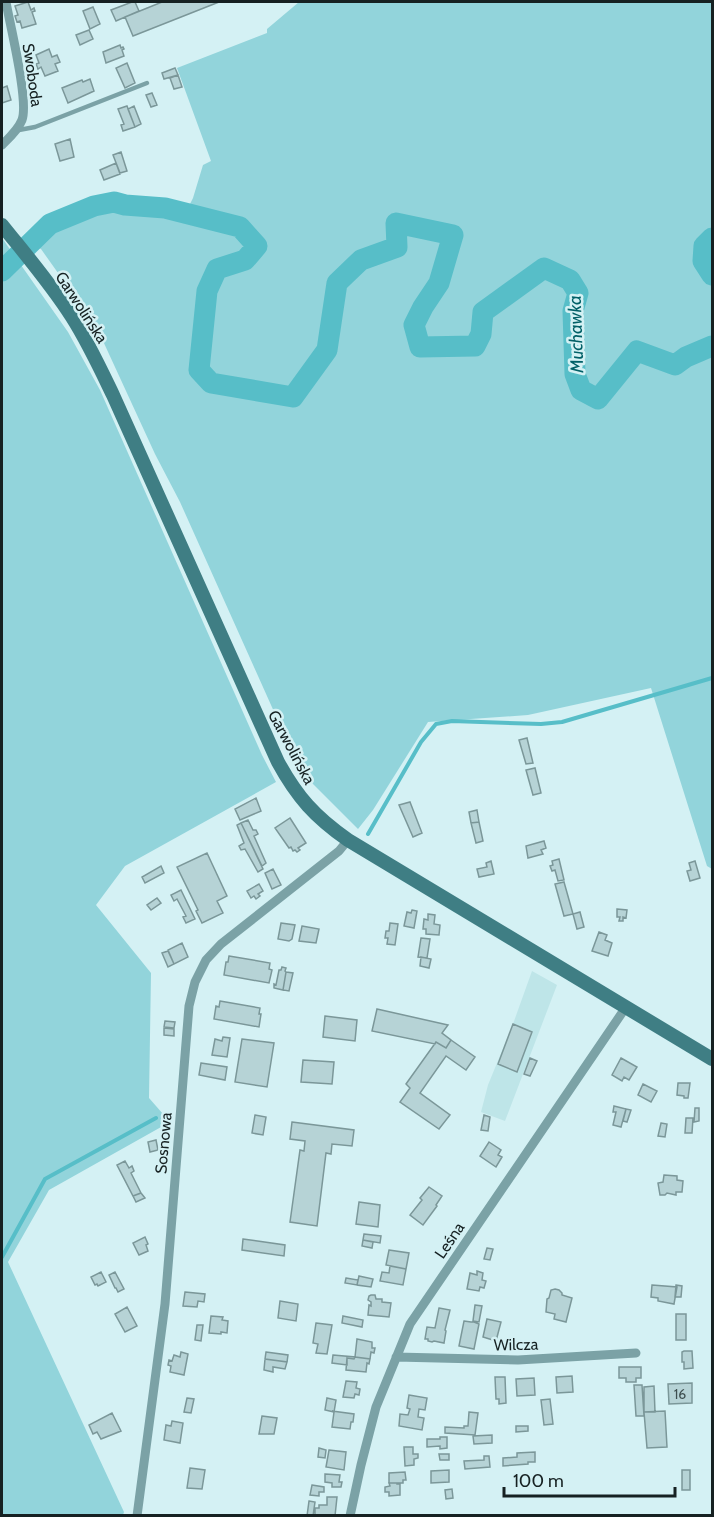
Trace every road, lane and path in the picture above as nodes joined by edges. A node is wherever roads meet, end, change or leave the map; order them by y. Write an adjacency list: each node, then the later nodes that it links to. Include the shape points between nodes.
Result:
1 (6, 2): 3 (street, Swoboda, via 24,108)
2 (147, 83): 3 (lane, via 35,127)
3 (16, 130): 4 (street, Swoboda)
4 (2, 145)
5 (2, 225): 6 (main road, Garwolińska, via 40,272 92,352 278,762 305,804)
6 (348, 840): 7 (main road, Garwolińska); 11 (street, Sosnowa, via 220,944 195,982 189,1006 165,1304)
7 (626, 1007): 8 (main road, Garwolińska); 10 (street, Leśna, via 410,1323)
8 (712, 1059)
9 (636, 1353): 10 (street, Wilcza, via 518,1360)
10 (396, 1357): 12 (street, Leśna, via 376,1407)
11 (137, 1515)
12 (350, 1515)

